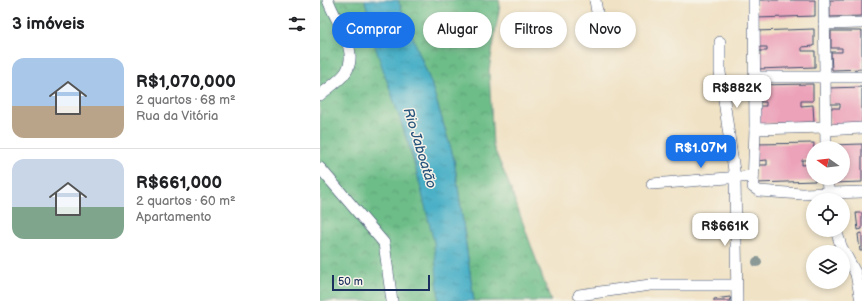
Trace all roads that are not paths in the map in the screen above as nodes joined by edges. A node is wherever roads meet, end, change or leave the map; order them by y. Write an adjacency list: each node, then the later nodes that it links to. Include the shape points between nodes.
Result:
1 (328, 0): 12 (street, via 347,40 351,58 346,72)
2 (595, 0): 5 (street)
3 (754, 0): 9 (street)
4 (824, 0): 7 (street)
5 (597, 12)
6 (862, 23): 7 (street)
7 (824, 24): 11 (street)
8 (720, 42): 19 (street, via 720,72)
9 (754, 77): 11 (street); 15 (street)
10 (862, 77): 11 (street)
11 (823, 78): 13 (street)
12 (320, 95)
13 (825, 128): 14 (street); 15 (street); 16 (street)
14 (862, 128)
15 (755, 129): 18 (street)
16 (826, 141)
17 (320, 168): 27 (street, via 384,244)
18 (753, 176): 19 (street); 23 (street, via 752,186 759,191)
19 (735, 178): 20 (street); 25 (street)
20 (652, 184)
21 (862, 192): 22 (street)
22 (850, 193)
23 (806, 194)
24 (838, 237): 29 (street, via 856,274)
25 (736, 285): 26 (street, via 650,284); 28 (street)
26 (579, 295)
27 (392, 301)
28 (737, 301)
29 (861, 301)

